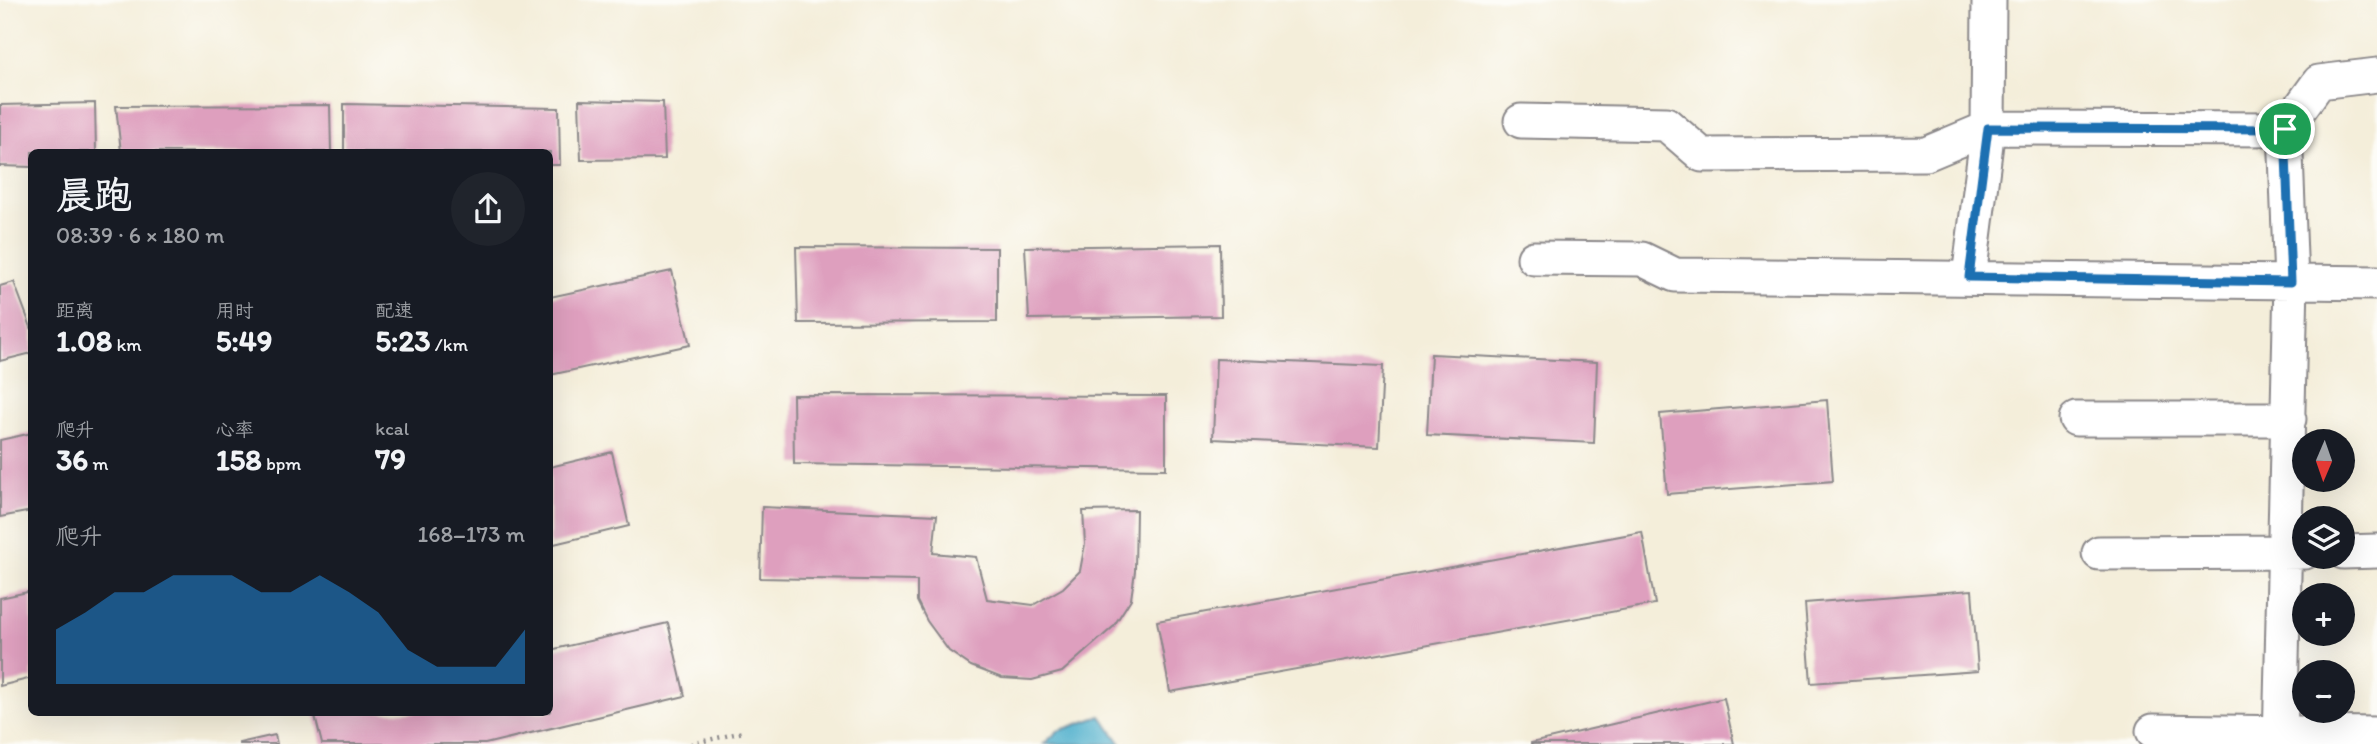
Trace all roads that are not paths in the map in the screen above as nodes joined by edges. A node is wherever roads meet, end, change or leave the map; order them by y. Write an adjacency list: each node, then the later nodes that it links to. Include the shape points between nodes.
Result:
1 (1989, 0): 4 (street)
2 (2377, 75): 5 (street, via 2319,82)
3 (1521, 121): 4 (street, via 1666,124 1702,155 1926,154)
4 (1988, 128): 5 (street); 7 (street)
5 (2285, 129): 8 (street)
6 (1535, 258): 7 (street, via 1643,259 1675,275)
7 (1969, 277): 8 (street)
8 (2291, 282): 9 (street); 11 (street)
9 (2377, 283)
10 (2076, 419): 11 (street)
11 (2289, 419): 12 (street)
12 (2293, 506)
13 (2377, 551): 15 (street)
14 (2292, 552): 16 (street)
15 (2355, 552)
16 (2099, 553)
17 (2294, 569): 20 (street)
18 (2153, 731): 20 (street)
19 (2377, 734): 20 (street)
20 (2280, 738)

